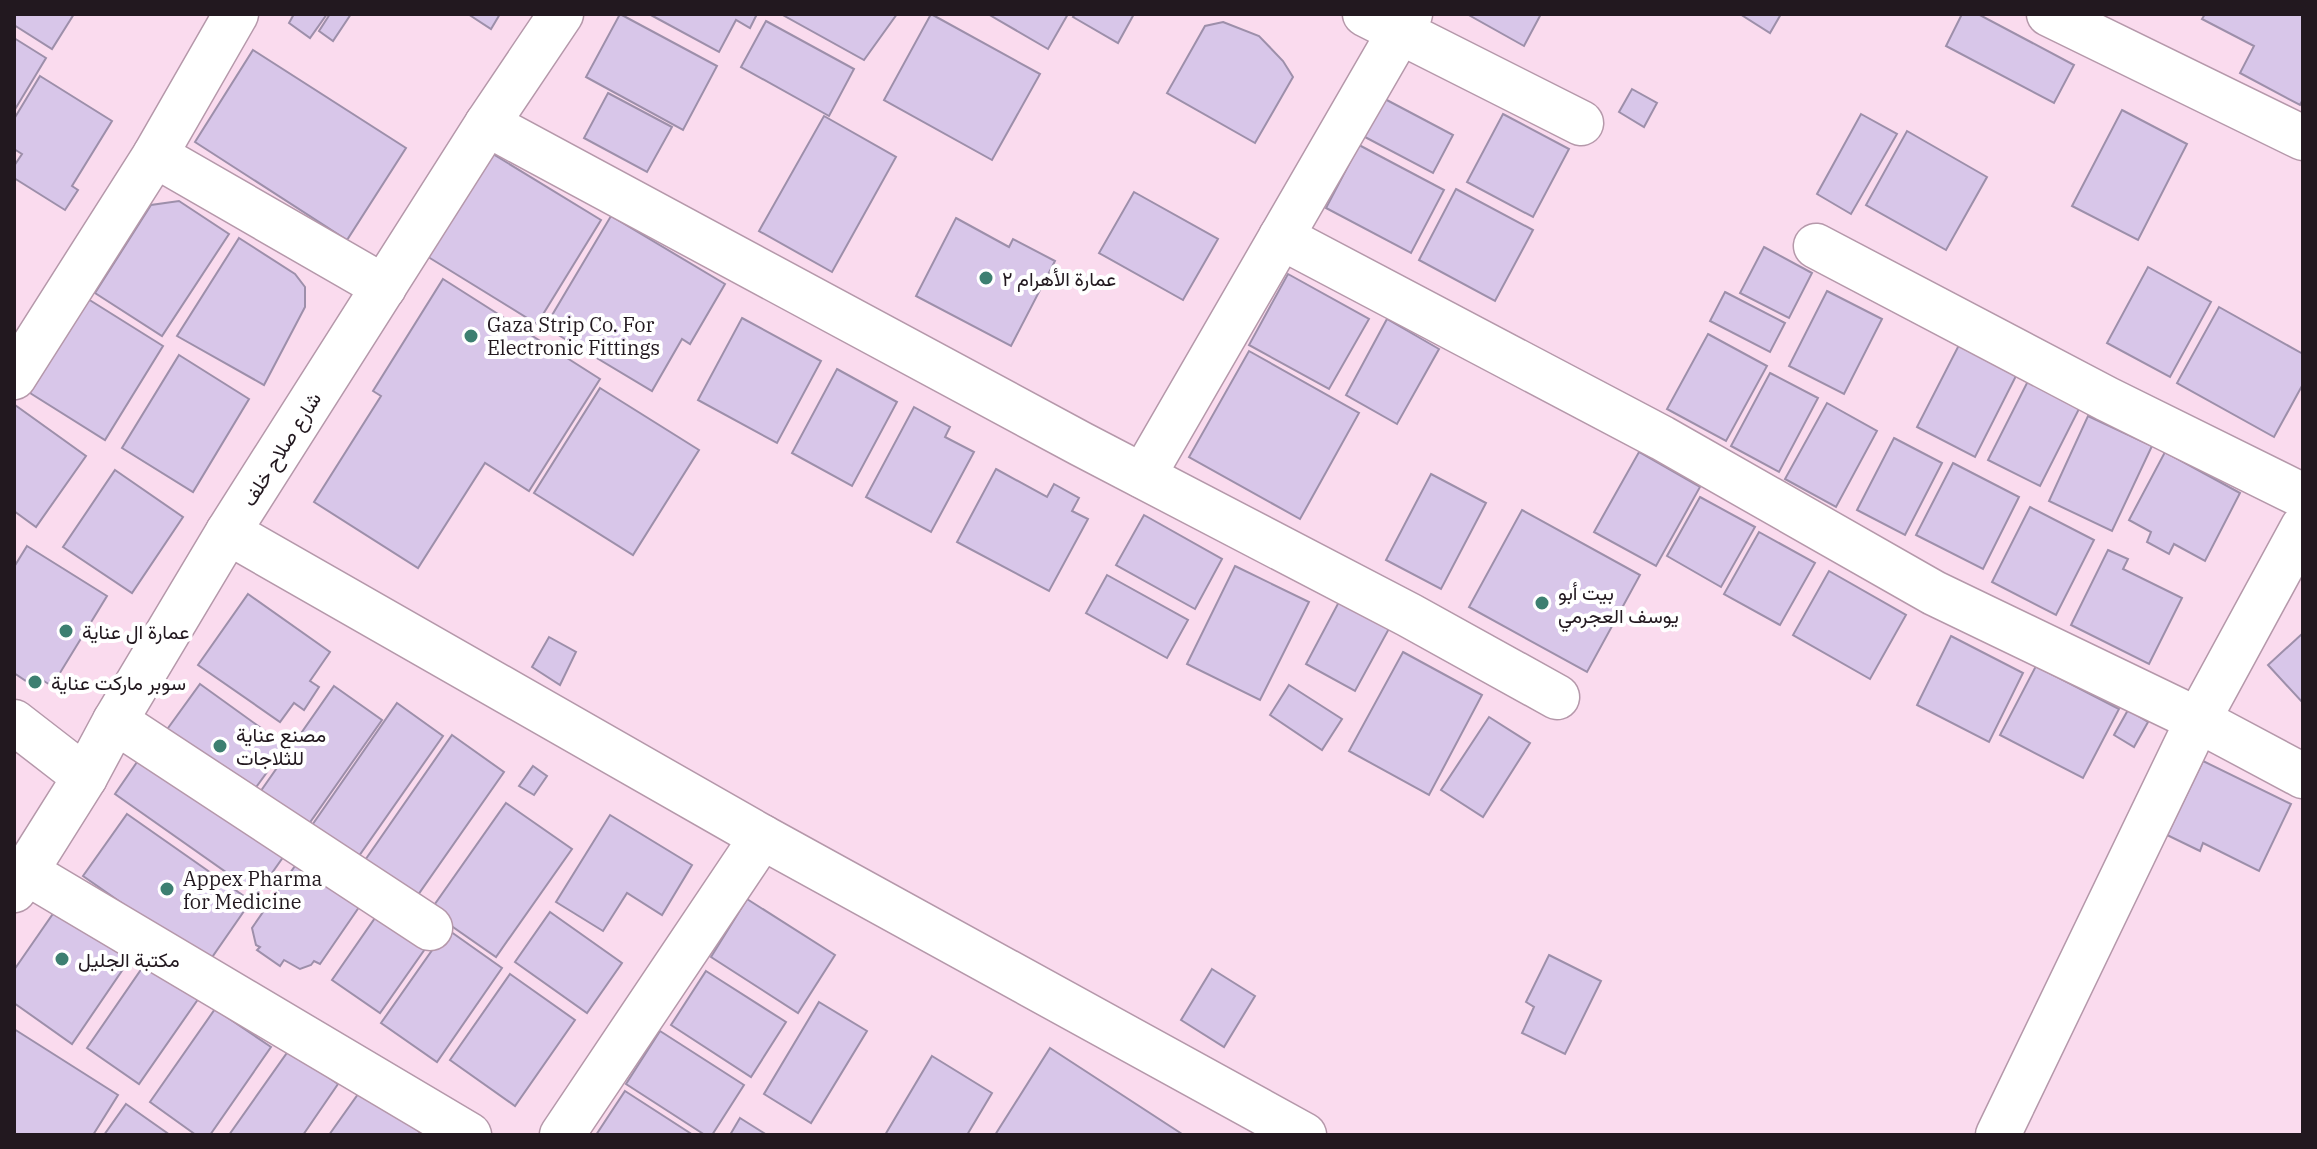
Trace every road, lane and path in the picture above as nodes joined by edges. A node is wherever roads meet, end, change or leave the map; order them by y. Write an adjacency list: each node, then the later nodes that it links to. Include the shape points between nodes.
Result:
1 (236, 14): 8 (street)
2 (561, 14): 6 (street, شارع صلاح خلف)
3 (2049, 14): 7 (street)
4 (1392, 20): 5 (street); 9 (street)
5 (1581, 123)
6 (487, 124): 11 (street, شارع صلاح خلف); 13 (street)
7 (2303, 138)
8 (155, 155): 11 (street); 12 (street)
9 (1281, 237): 13 (street); 18 (street, via 1662,438 1934,593)
10 (1816, 246): 14 (street)
11 (384, 287): 16 (street, شارع صلاح خلف)
12 (14, 377)
13 (1143, 476): 17 (street)
14 (2303, 496)
15 (2303, 527): 18 (street)
16 (228, 532): 19 (street, شارع صلاح خلف); 23 (street)
17 (1557, 697)
18 (2198, 720): 21 (street); 30 (street)
19 (115, 721): 22 (street, شارع صلاح خلف); 25 (street)
20 (14, 722): 22 (street)
21 (2303, 776)
22 (85, 777): 24 (street, شارع صلاح خلف)
23 (762, 837): 26 (street); 28 (street)
24 (20, 881): 27 (street)
25 (430, 928)
26 (1251, 1122): 29 (street)
27 (469, 1135)
28 (562, 1135)
29 (1304, 1135)
30 (1998, 1135)

